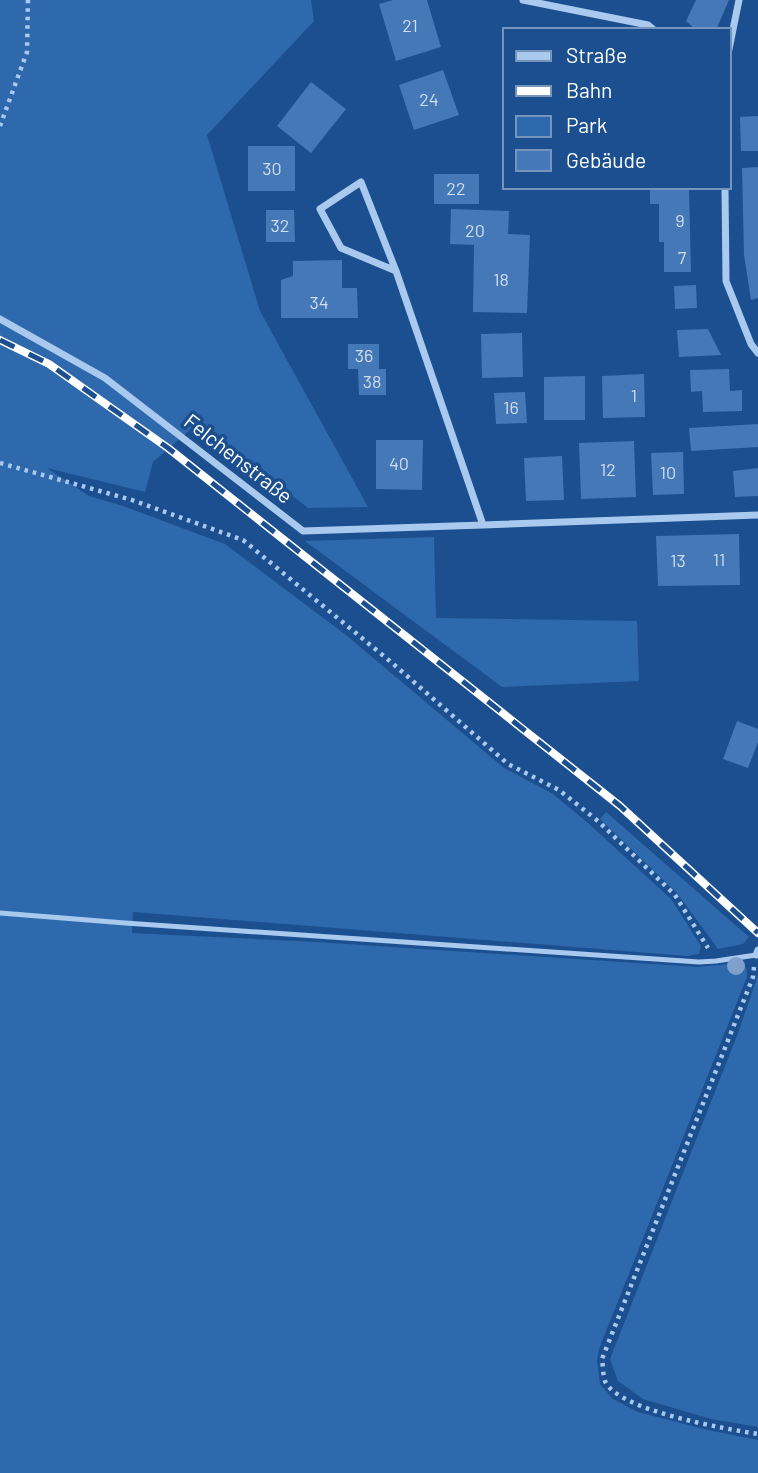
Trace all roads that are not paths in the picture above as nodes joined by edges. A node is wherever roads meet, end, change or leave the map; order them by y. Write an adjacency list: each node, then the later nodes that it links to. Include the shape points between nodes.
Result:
1 (523, 0): 3 (street)
2 (739, 0): 4 (street)
3 (652, 28)
4 (730, 44)
5 (725, 189): 8 (street, via 726,281)
6 (396, 271): 6 (street, via 361,182 320,209 341,248); 10 (street)
7 (0, 319): 10 (street, Felchenstraße, via 105,378 303,531)
8 (758, 352)
9 (758, 514): 10 (street, Felchenstraße)
10 (483, 525)
11 (0, 913): 12 (lane, via 699,961)
12 (757, 952)

